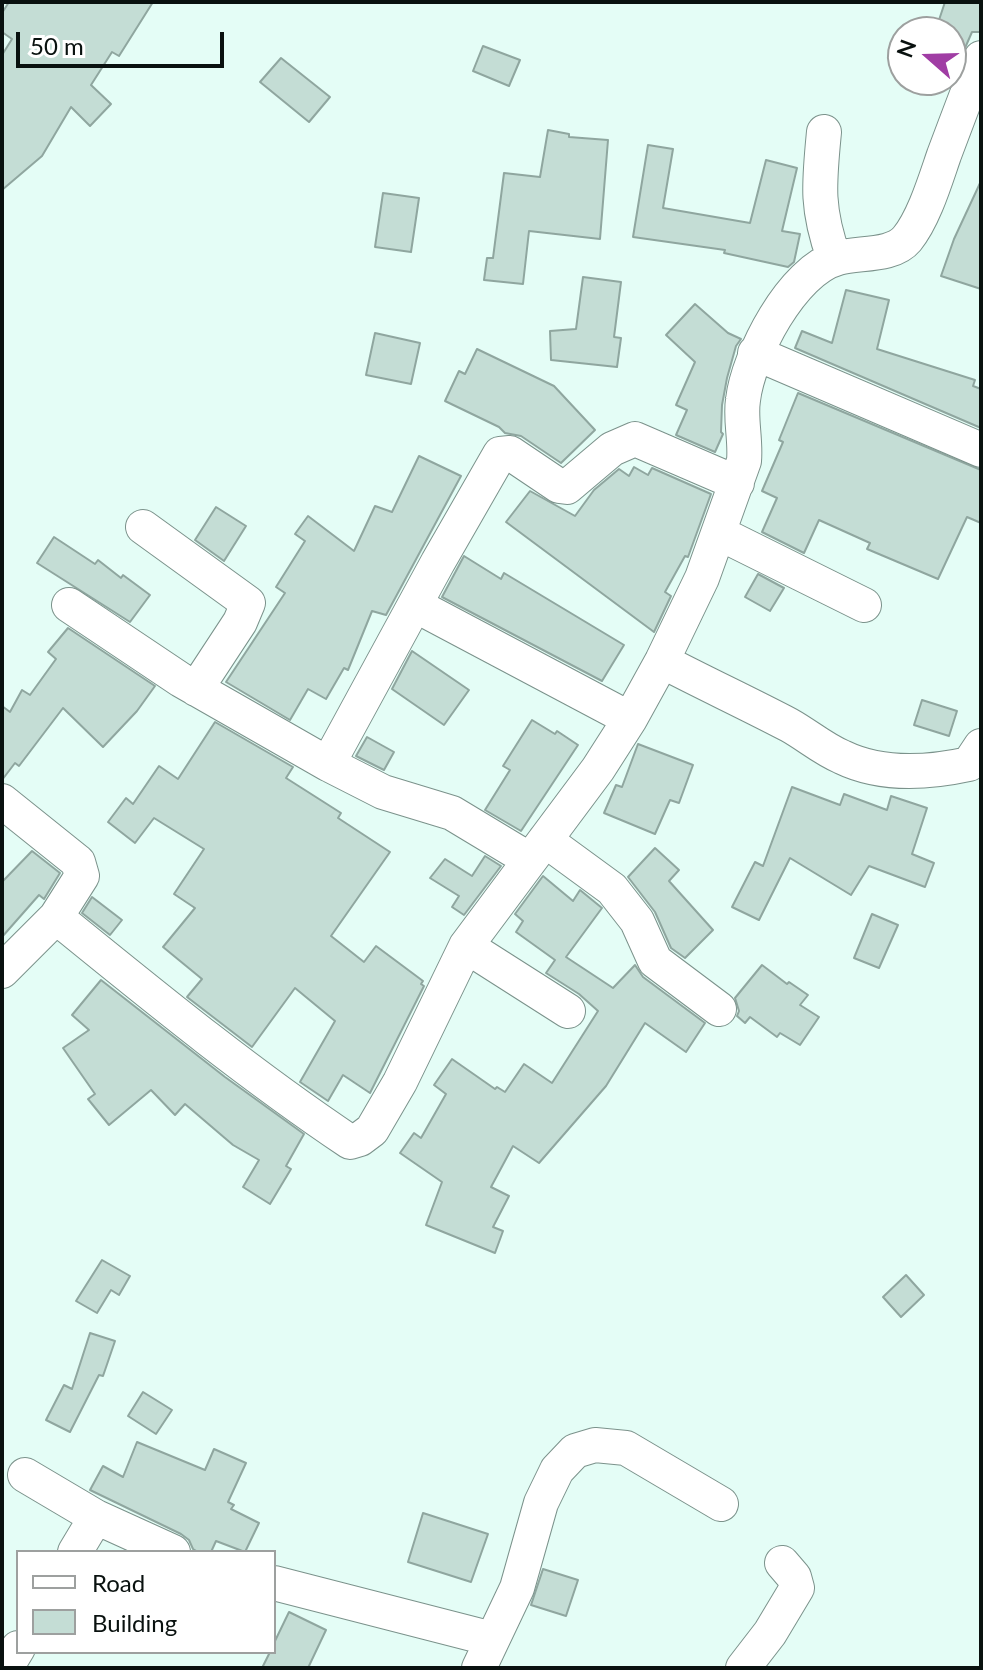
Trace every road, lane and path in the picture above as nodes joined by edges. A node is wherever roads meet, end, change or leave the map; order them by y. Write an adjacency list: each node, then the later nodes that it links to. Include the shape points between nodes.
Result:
1 (981, 58): 3 (street, via 931,193 908,238 890,249)
2 (824, 132): 3 (street, via 818,188)
3 (834, 258): 4 (street, via 806,277)
4 (755, 353): 5 (street); 6 (street, via 742,401 746,442)
5 (981, 450)
6 (737, 483): 8 (street); 10 (street, via 635,439 612,449 567,487 510,453 500,454)
7 (143, 527): 13 (street, via 248,603)
8 (719, 533): 11 (street); 12 (street)
9 (69, 605): 13 (street)
10 (415, 605): 14 (street); 16 (street)
11 (864, 605)
12 (662, 661): 14 (street); 15 (street, via 842,758 914,772 969,764)
13 (196, 689): 16 (street)
14 (630, 719): 18 (street)
15 (981, 746)
16 (328, 764): 18 (street, via 383,792 452,813)
17 (2, 801): 19 (street, via 82,869)
18 (538, 850): 20 (street); 22 (street, via 612,889 637,921 655,961)
19 (56, 917): 20 (street, via 287,1100 350,1142 372,1130); 21 (street)
20 (466, 946): 23 (street)
21 (2, 971)
22 (719, 1009)
23 (568, 1011)
24 (13, 1470): 25 (street, via 35,1458); 27 (street)
25 (63, 1473)
26 (721, 1504): 32 (street, via 626,1448 595,1445 575,1451 557,1470 541,1503 517,1588)
27 (96, 1517): 28 (street); 29 (street)
28 (76, 1550)
29 (169, 1550)
30 (782, 1563): 33 (street, via 797,1588)
31 (276, 1584): 32 (street)
32 (486, 1653)
33 (743, 1668)

